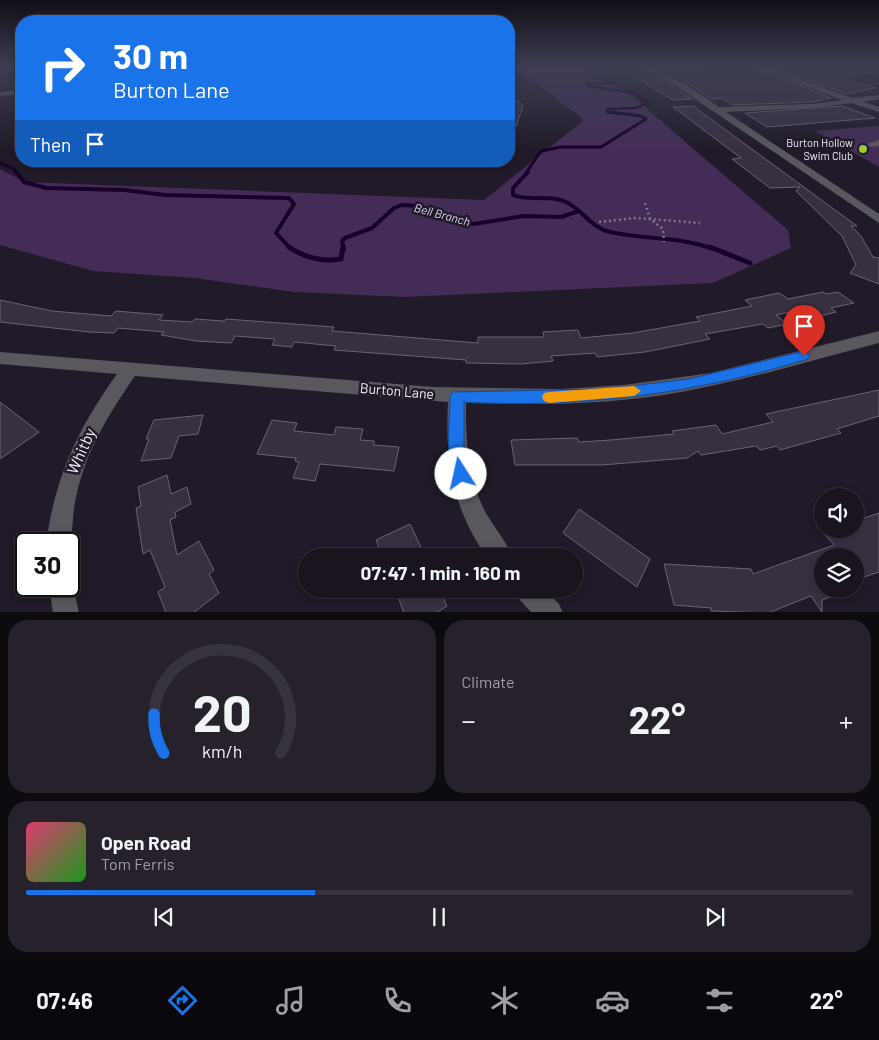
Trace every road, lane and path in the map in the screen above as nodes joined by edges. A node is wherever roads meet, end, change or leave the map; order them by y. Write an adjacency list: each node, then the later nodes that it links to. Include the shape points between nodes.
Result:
1 (694, 95): 5 (street)
2 (834, 95): 4 (street)
3 (879, 97): 4 (street)
4 (854, 102): 5 (street); 6 (street)
5 (717, 110): 9 (street)
6 (879, 110)
7 (645, 203): 8 (path)
8 (650, 219): 10 (path); 11 (path); 12 (path, via 663,229)
9 (879, 219)
10 (598, 222)
11 (700, 223)
12 (664, 242)
13 (879, 336): 16 (street, Burton Lane, via 670,387 579,396)
14 (0, 358): 15 (street, Burton Lane)
15 (130, 369): 16 (street, Burton Lane); 17 (street, Whitby, via 95,419 76,460 64,496)
16 (457, 396): 18 (street, via 457,451 461,474 479,521)
17 (60, 532)
18 (495, 548)
19 (63, 597): 21 (street)
20 (536, 598): 22 (street)
21 (66, 612)
22 (550, 612)

